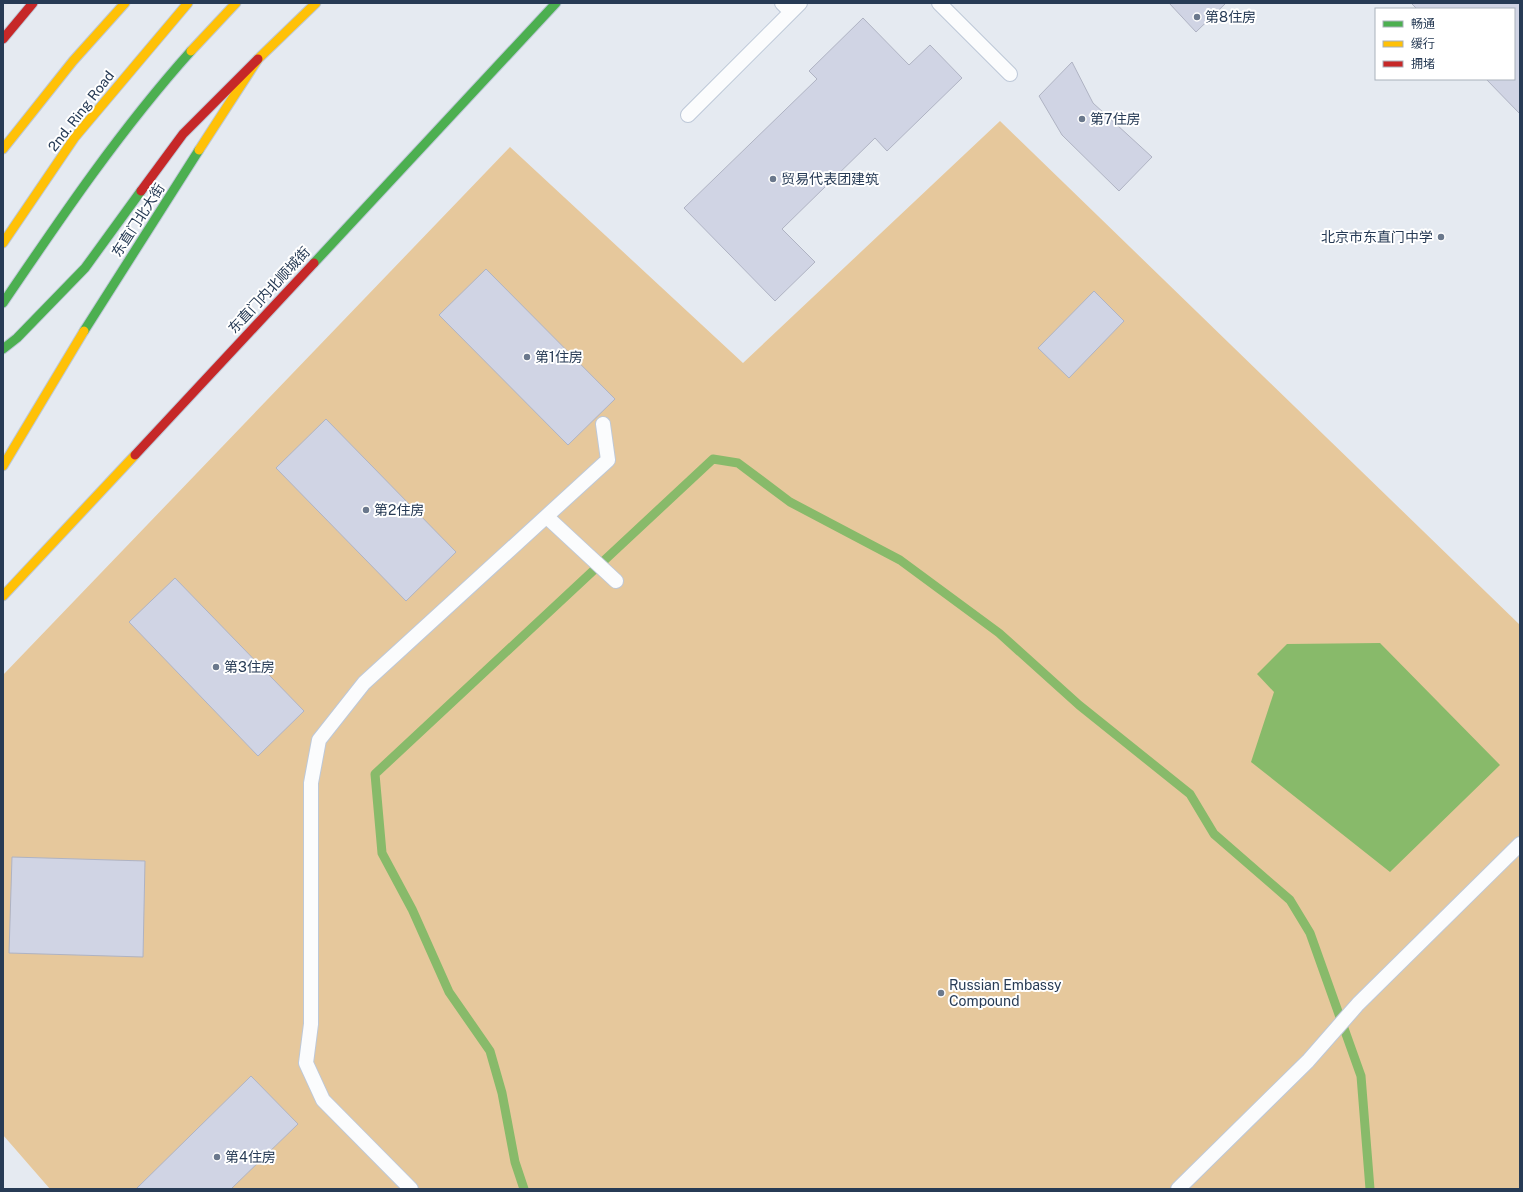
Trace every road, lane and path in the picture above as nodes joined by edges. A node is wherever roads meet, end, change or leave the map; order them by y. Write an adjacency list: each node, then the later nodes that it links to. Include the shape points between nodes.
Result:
1 (33, 3): 9 (main road)
2 (126, 3): 13 (main road, via 73,61)
3 (188, 3): 14 (main road, 2nd. Ring Road, via 75,137)
4 (236, 3): 15 (main road, via 160,86 112,147)
5 (316, 3): 10 (main road, 东直门北大街)
6 (556, 3): 21 (main road, 东直门内北顺城街)
7 (939, 3): 11 (lane)
8 (791, 6): 12 (lane)
9 (3, 40)
10 (258, 59): 16 (main road, via 183,134 85,268 17,338); 18 (main road, 东直门北大街, via 100,304)
11 (1010, 74)
12 (688, 115)
13 (3, 149)
14 (3, 243)
15 (3, 303)
16 (3, 349)
17 (603, 424): 19 (lane, via 608,460)
18 (3, 466)
19 (547, 518): 20 (lane); 23 (lane, via 364,683 319,740 311,783 311,1024 306,1063 323,1100)
20 (615, 580)
21 (3, 596)
22 (1520, 844): 24 (lane, via 1358,1004 1308,1061)
23 (411, 1189)
24 (1178, 1189)

